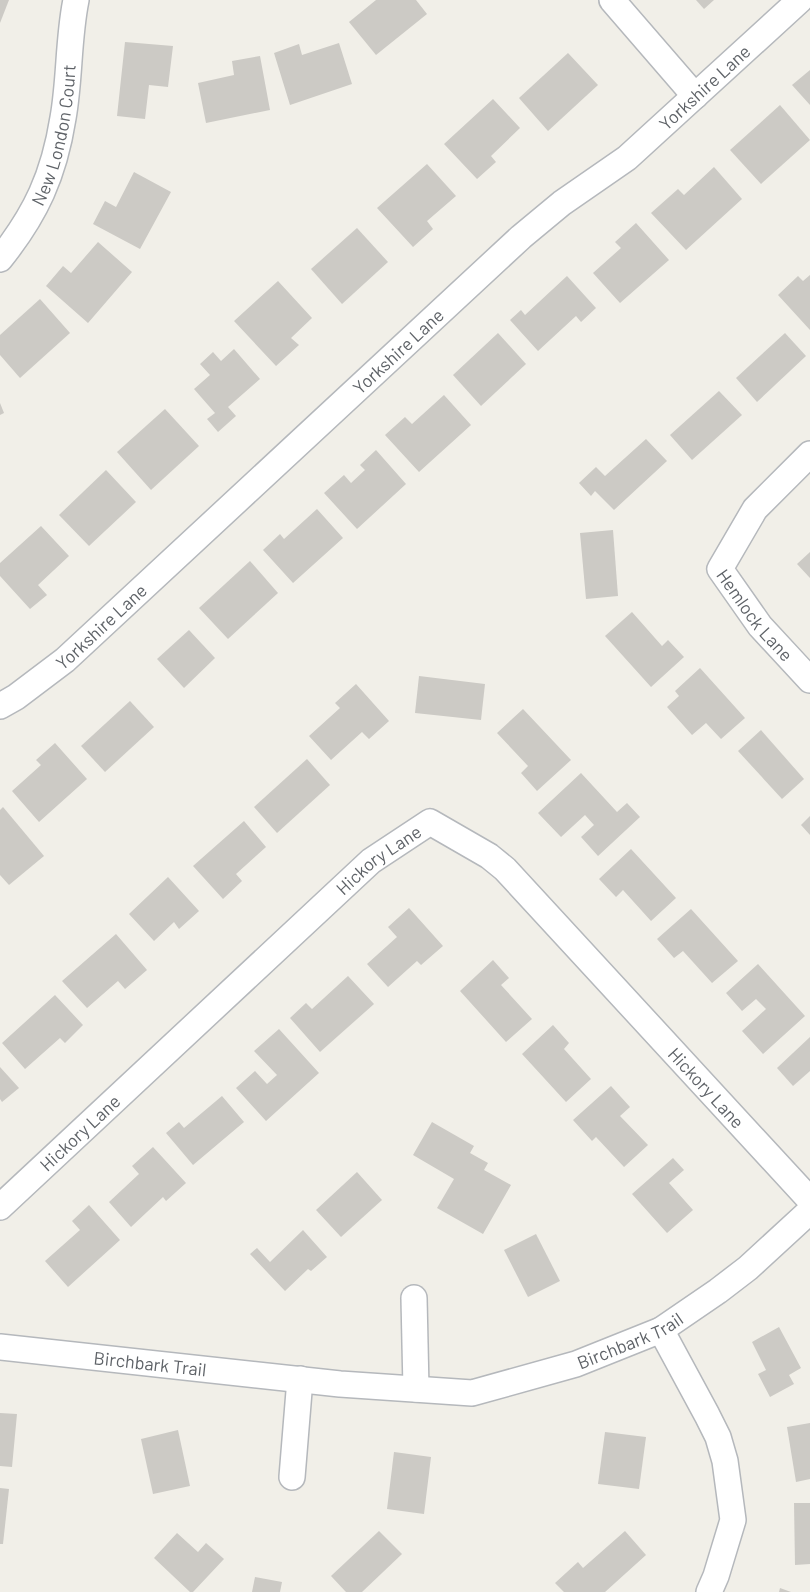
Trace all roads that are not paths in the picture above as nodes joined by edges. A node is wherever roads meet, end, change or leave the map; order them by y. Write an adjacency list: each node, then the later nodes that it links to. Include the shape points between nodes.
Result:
1 (76, 0): 5 (street, New London Court, via 64,117 52,169 29,220)
2 (612, 0): 4 (street)
3 (800, 0): 4 (street, Yorkshire Lane)
4 (695, 96): 8 (street, Yorkshire Lane, via 627,158 562,203 521,237 65,660)
5 (0, 259)
6 (810, 454): 7 (street, Hemlock Lane, via 755,509 720,569 760,626)
7 (810, 680)
8 (0, 706)
9 (810, 1200): 10 (street, Hickory Lane, via 505,869 489,856 430,822 371,861)
10 (0, 1207)
11 (810, 1211): 13 (street, Birchbark Trail, via 748,1268)
12 (414, 1298): 16 (street)
13 (662, 1330): 16 (street, Birchbark Trail, via 576,1364 472,1393); 18 (street, via 707,1414 725,1461 733,1520)
14 (0, 1348): 15 (street, Birchbark Trail)
15 (300, 1379): 16 (street, Birchbark Trail); 17 (street)
16 (416, 1389)
17 (292, 1476)
18 (709, 1592)

